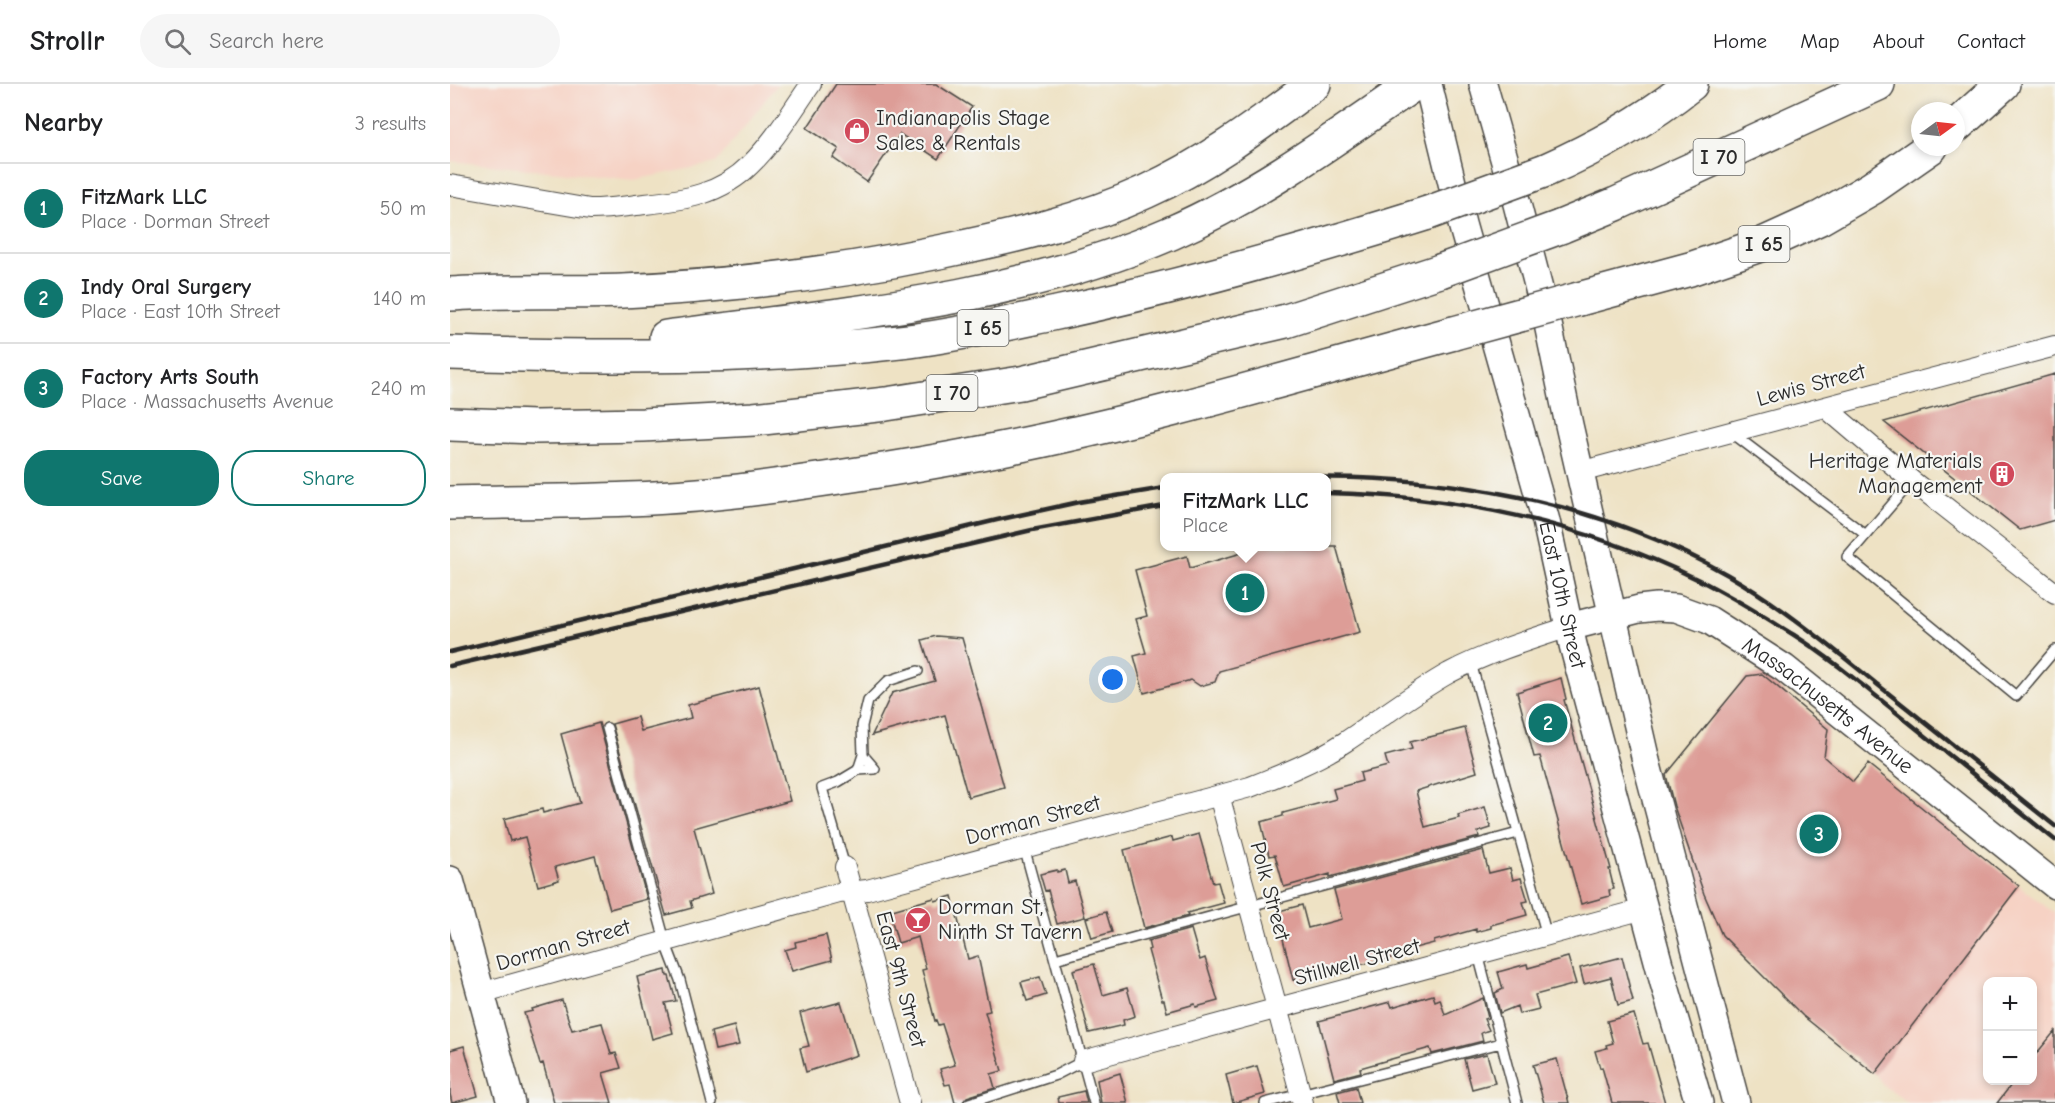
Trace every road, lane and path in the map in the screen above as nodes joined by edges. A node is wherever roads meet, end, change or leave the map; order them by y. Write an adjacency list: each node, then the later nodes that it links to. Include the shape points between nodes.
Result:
1 (811, 84): 11 (street, via 762,152 741,174 714,191 687,199 606,209)
2 (1314, 84): 12 (highway, via 1261,124 1185,172 1094,212 1048,226 814,275 622,291)
3 (1414, 84): 15 (highway, via 1305,159 1205,217 1133,248 1045,276 856,312)
4 (1428, 84): 25 (main road, East 10th Street, via 1462,224 1535,479)
5 (1483, 84): 19 (main road, East 10th Street, via 1548,324)
6 (1691, 84): 15 (highway, I 65, bridge, via 1620,134 1545,170 1428,213 1149,293 933,337 846,347 648,357)
7 (1878, 84): 17 (highway, I 70, bridge, via 1560,227 1286,321 1021,383 886,404 754,419 644,425)
8 (2002, 84): 9 (highway)
9 (1965, 118)
10 (1918, 156): 21 (highway, I 65, bridge, via 1820,218 1763,244 1690,269 1140,417 936,462 750,489)
11 (450, 185)
12 (450, 292)
13 (2055, 346): 16 (street, Lewis Street)
14 (450, 353): 15 (highway, I 65)
15 (525, 356)
16 (1825, 407): 18 (street, Lewis Street); 20 (street)
17 (450, 424)
18 (1730, 432): 19 (street, Lewis Street); 22 (lane)
19 (1580, 472): 24 (main road, East 10th Street)
20 (1912, 481): 22 (lane); 23 (street)
21 (450, 503)
22 (1866, 535): 26 (lane, via 1846,557 2016,696)
23 (2055, 593)
24 (1612, 616): 25 (main road, Massachusetts Avenue); 37 (main road, Massachusetts Avenue, via 1657,607 1676,608 1709,620 1784,668); 58 (main road, East 10th Street)
25 (1569, 627): 27 (street, Dorman Street); 40 (main road, East 10th Street)
26 (2055, 650)
27 (1471, 663): 32 (street, Dorman Street, via 1309,763); 33 (lane)
28 (918, 671): 30 (lane, via 888,681 868,701 862,726)
29 (607, 728): 42 (lane)
30 (863, 755): 31 (lane); 31 (lane, via 874,769)
31 (858, 770): 35 (lane, via 822,788)
32 (1219, 795): 34 (street, Dorman Street); 39 (street, Polk Street)
33 (1518, 833): 39 (lane); 41 (lane)
34 (1024, 847): 38 (street, Dorman Street); 44 (lane)
35 (845, 867): 38 (street, East 9th Street)
36 (450, 880): 45 (main road)
37 (2055, 885)
38 (853, 891): 42 (street, Dorman Street); 52 (street, East 9th Street)
39 (1250, 906): 44 (lane); 46 (street, Polk Street)
40 (1644, 909): 41 (street, Stillwell Street); 57 (main road, East 10th Street)
41 (1547, 936): 43 (street, Stillwell Street)
42 (665, 941): 45 (street, Dorman Street); 51 (lane, via 680,980)
43 (1478, 954): 46 (street, Stillwell Street); 47 (lane)
44 (1055, 959): 48 (lane)
45 (481, 993): 50 (main road)
46 (1278, 1008): 48 (street, Stillwell Street); 49 (street, Polk Street)
47 (1502, 1043): 49 (lane, via 1314,1091); 56 (lane)
48 (1083, 1061): 53 (lane, via 1056,1075); 54 (lane)
49 (1302, 1098): 55 (lane)
50 (511, 1103)
51 (712, 1103)
52 (910, 1103)
53 (969, 1103)
54 (1094, 1103)
55 (1265, 1103)
56 (1517, 1103)
57 (1699, 1103)
58 (1736, 1103)

